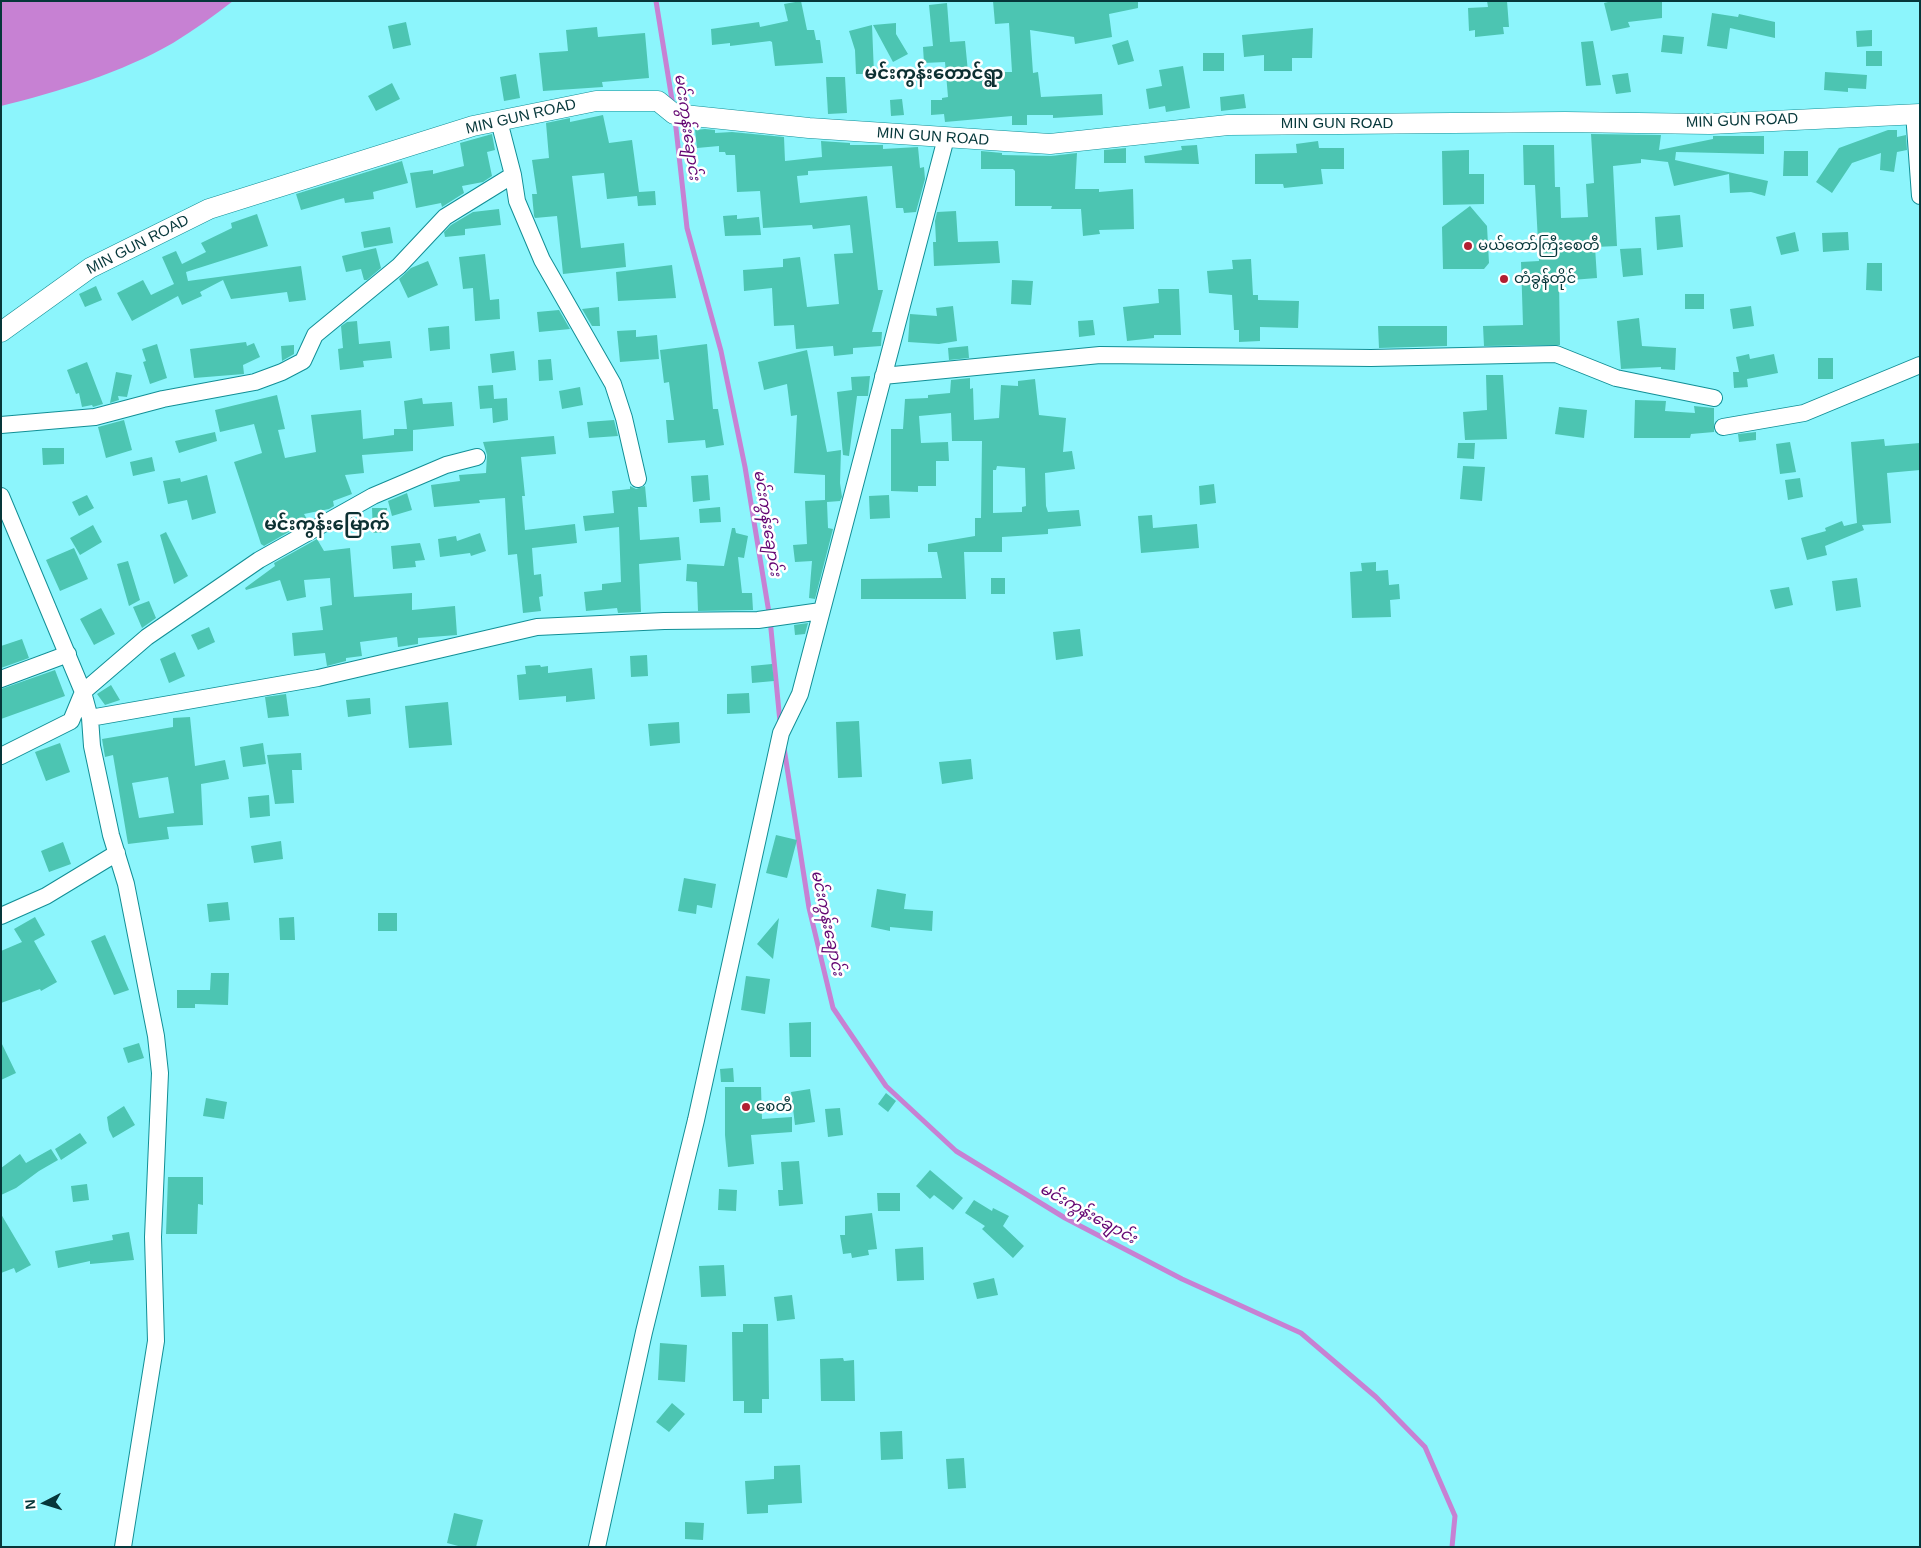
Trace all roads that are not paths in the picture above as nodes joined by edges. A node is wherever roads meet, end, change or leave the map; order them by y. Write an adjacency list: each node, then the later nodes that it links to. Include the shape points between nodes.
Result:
1 (1917, 113): 3 (street, MIN GUN ROAD, via 1710,124 1228,125 1050,144); 5 (street)
2 (500, 121): 3 (street, MIN GUN ROAD, via 596,101 658,101 674,114); 4 (street); 6 (street, MIN GUN ROAD, via 472,126 209,209 90,268)
3 (946, 138): 8 (street)
4 (513, 175): 10 (street, via 445,216 399,266 315,335 303,361 282,372 255,382 163,399 95,417); 13 (street, via 517,201 542,260 613,384)
5 (1920, 196)
6 (1, 332)
7 (1920, 365): 11 (street, via 1804,413)
8 (883, 376): 9 (street, via 1100,355 1371,358 1556,354 1616,378); 15 (street)
9 (1714, 398)
10 (1, 425)
11 (1722, 427)
12 (477, 457): 18 (street, via 446,465 373,496 259,560 147,637)
13 (638, 478)
14 (1, 496): 16 (street)
15 (821, 612): 19 (street, via 758,620 537,627 318,678); 24 (street, via 800,694 781,733)
16 (68, 654): 17 (street); 18 (street)
17 (1, 679)
18 (83, 692): 19 (street); 20 (street, via 71,721)
19 (90, 718): 21 (street, via 92,746)
20 (1, 756)
21 (117, 853): 22 (street, via 46,896); 23 (street, via 156,1036 160,1073 152,1237 156,1341)
22 (1, 916)
23 (123, 1547)
24 (597, 1547)

